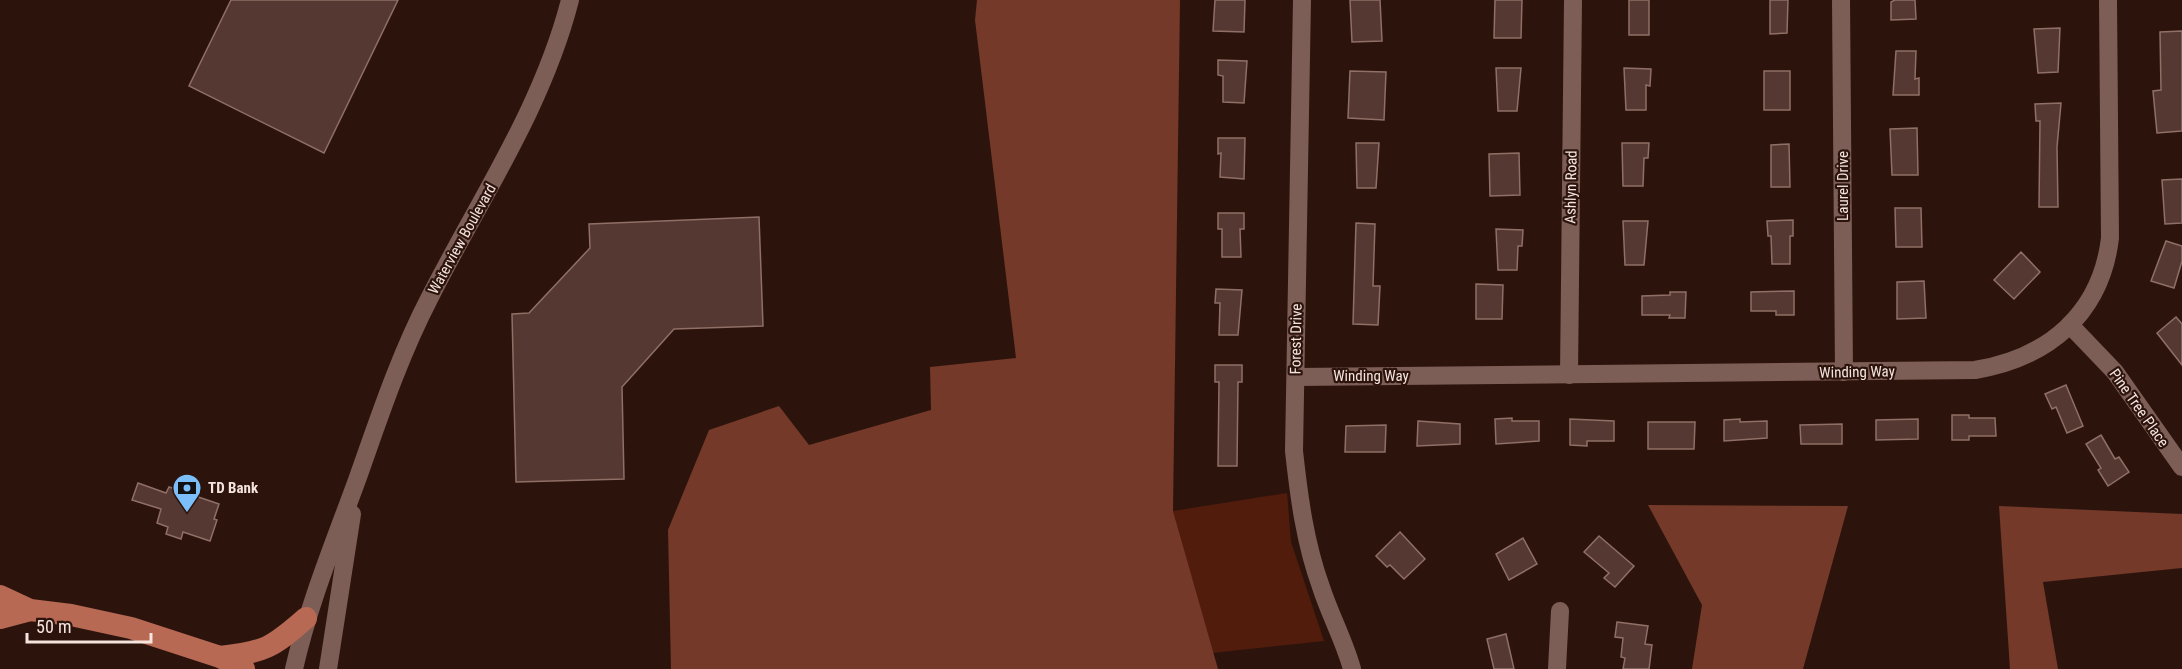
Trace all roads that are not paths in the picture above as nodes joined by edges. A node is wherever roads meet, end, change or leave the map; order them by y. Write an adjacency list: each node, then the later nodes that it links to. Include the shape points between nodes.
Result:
1 (570, 0): 11 (street, Waterview Boulevard, via 559,39 523,124 404,351)
2 (1302, 0): 9 (street, Forest Drive)
3 (1573, 0): 8 (street, Ashlyn Road)
4 (1841, 0): 7 (street, Laurel Drive)
5 (2108, 0): 6 (street, Winding Way, via 2110,238 2094,292)
6 (2070, 325): 7 (street, Winding Way, via 2039,349 1997,366 1974,370); 10 (street, Pine Tree Place, via 2115,372)
7 (1844, 372): 8 (street, Winding Way)
8 (1569, 375): 9 (street, Winding Way)
9 (1296, 376): 21 (street, Forest Drive, via 1294,451 1302,515 1320,585)
10 (2182, 467)
11 (357, 480): 16 (street, Waterview Boulevard); 20 (street, Waterview Boulevard)
12 (0, 596): 13 (main road)
13 (30, 610): 15 (main road); 17 (main road, via 130,628)
14 (1560, 611): 22 (street)
15 (0, 618)
16 (306, 618): 17 (main road, via 262,651); 19 (street, Waterview Boulevard)
17 (220, 657): 18 (main road)
18 (244, 669)
19 (294, 669)
20 (328, 669)
21 (1352, 669)
22 (1557, 669)

